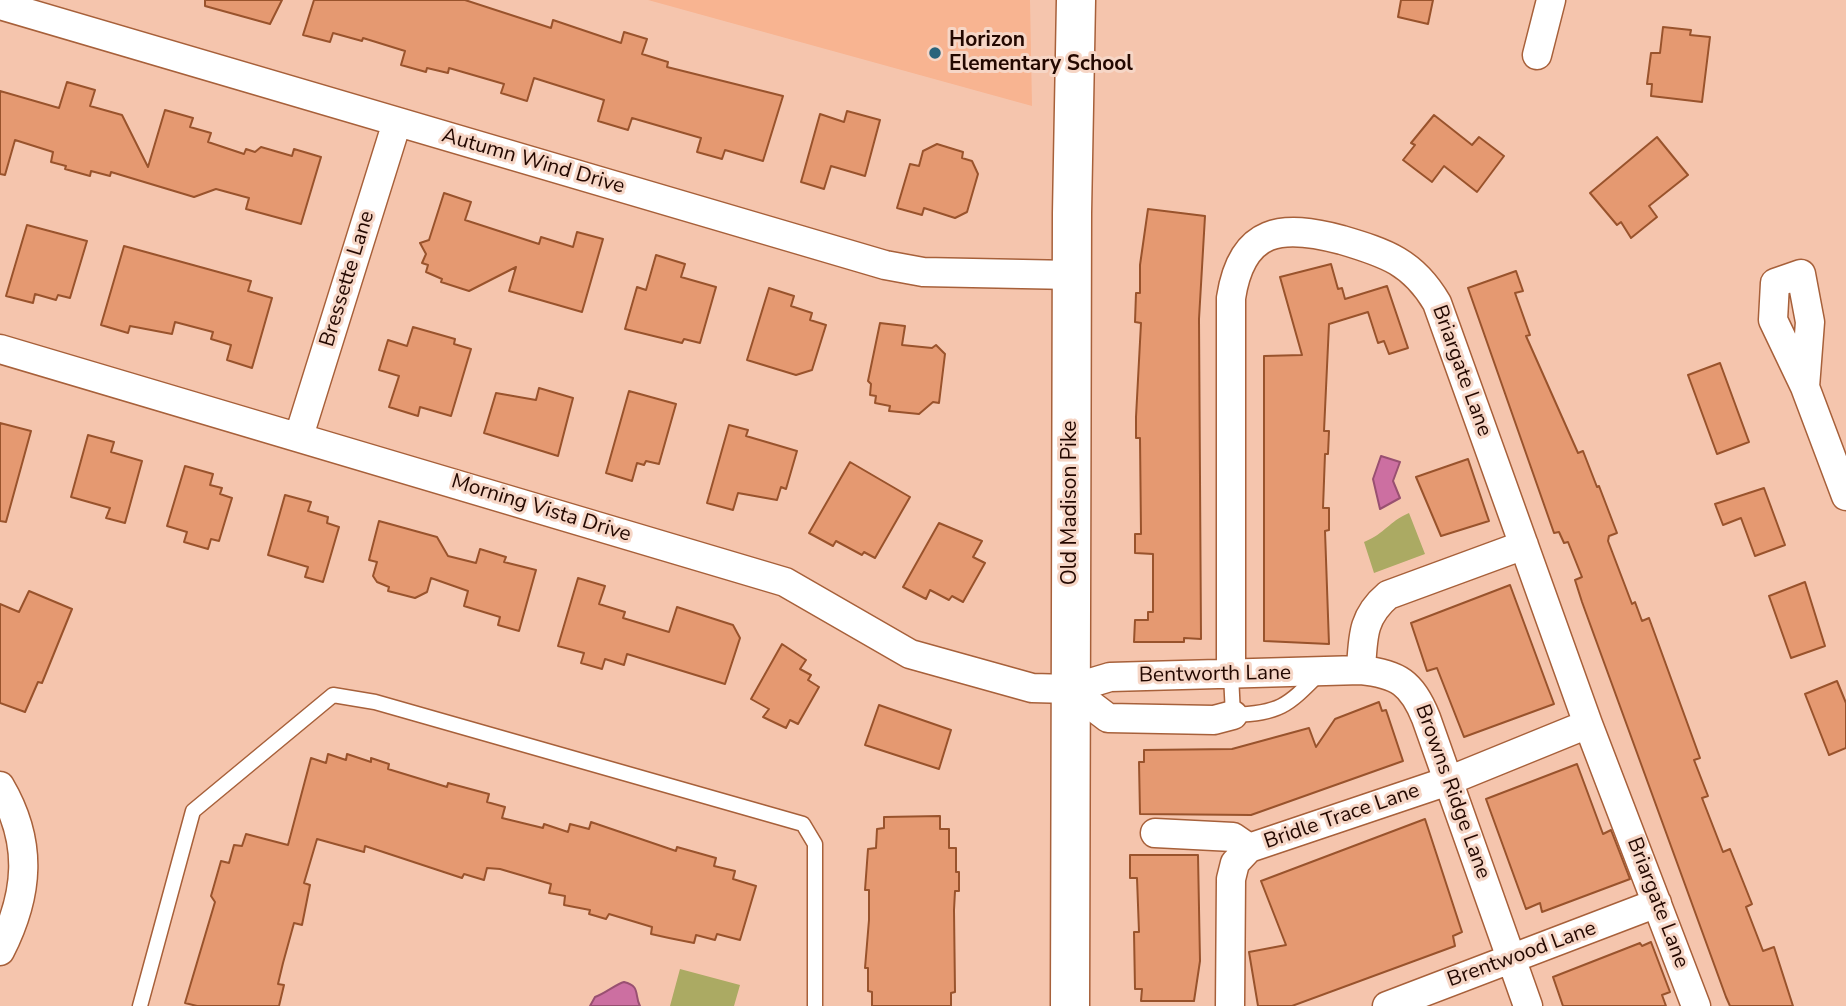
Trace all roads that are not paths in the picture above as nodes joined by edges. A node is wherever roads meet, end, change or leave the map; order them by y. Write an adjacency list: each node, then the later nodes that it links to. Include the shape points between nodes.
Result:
1 (1076, 0): 6 (main road, Old Madison Pike)
2 (1552, 0): 4 (street)
3 (0, 5): 5 (street, Autumn Wind Drive)
4 (1537, 55)
5 (397, 122): 6 (street, Autumn Wind Drive, via 885,265 923,272); 9 (street, Bressette Lane)
6 (1072, 275): 15 (main road, Old Madison Pike)
7 (0, 349): 9 (street, Morning Vista Drive)
8 (1805, 387): 10 (street)
9 (299, 436): 15 (street, Morning Vista Drive, via 785,582 910,654 1032,688)
10 (1846, 496)
11 (1524, 545): 12 (street, via 1388,594 1371,608 1363,634); 14 (street, Briargate Lane, via 1437,303 1424,281 1398,260 1373,249 1308,231 1270,235 1242,262 1231,298); 17 (street, Briargate Lane)
12 (1361, 670): 13 (street, Bentworth Lane); 18 (street, Browns Ridge Lane, via 1400,680 1417,696)
13 (1321, 672): 14 (street, Bentworth Lane); 16 (lane, via 1287,706)
14 (1231, 675): 15 (street, Bentworth Lane, via 1111,677); 16 (lane)
15 (1070, 689): 16 (street, via 1108,718 1214,720); 27 (main road, Old Madison Pike)
16 (1233, 715)
17 (1588, 724): 18 (street, Bridle Trace Lane); 22 (street, Briargate Lane)
18 (1448, 781): 21 (street, Bridle Trace Lane); 24 (street, Browns Ridge Lane)
19 (0, 786): 23 (street, via 14,809 26,874 13,926)
20 (1156, 834): 21 (street, via 1233,837)
21 (1249, 848): 28 (street, Bridle Trace Lane, via 1235,863 1231,879)
22 (1657, 903): 24 (street, Brentwood Lane); 31 (street, Briargate Lane)
23 (0, 951)
24 (1513, 958): 29 (street, Brentwood Lane); 30 (street, Browns Ridge Lane)
25 (140, 1006): 26 (lane, via 193,811 333,695 375,702 803,824 815,844)
26 (815, 1006)
27 (1070, 1006)
28 (1230, 1006)
29 (1387, 1006)
30 (1528, 1006)
31 (1696, 1006)

